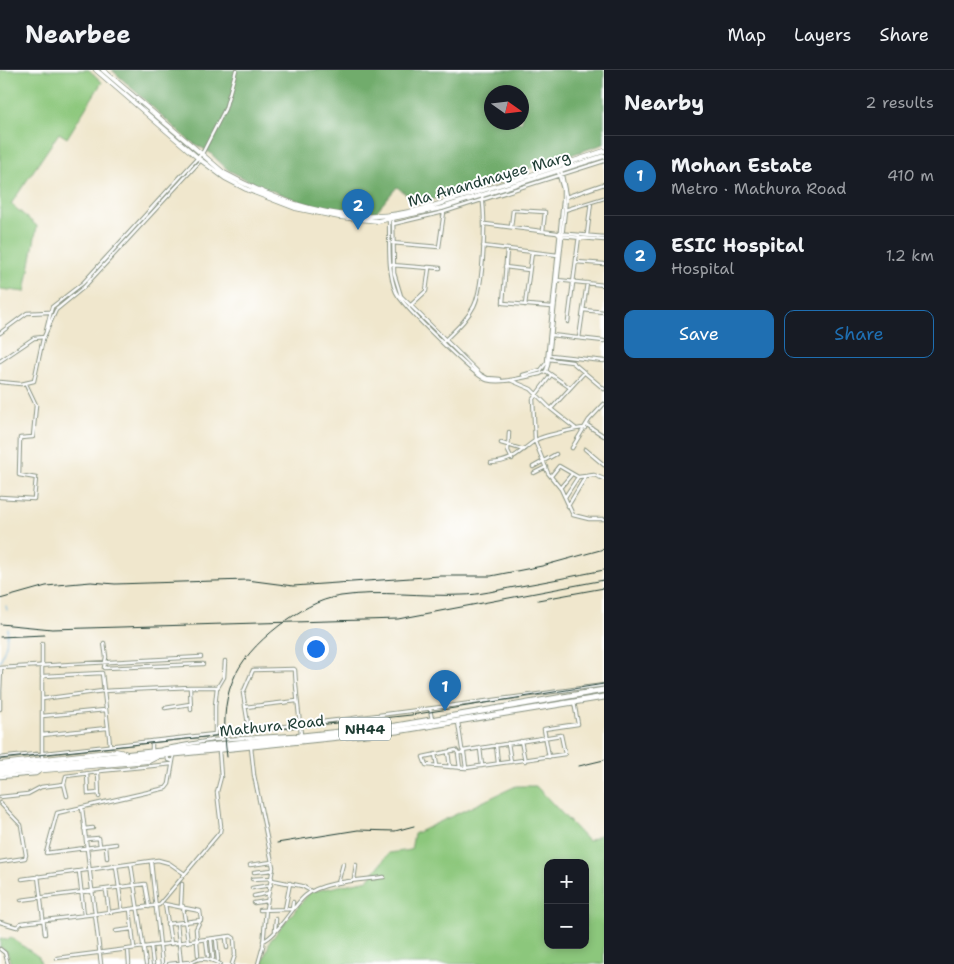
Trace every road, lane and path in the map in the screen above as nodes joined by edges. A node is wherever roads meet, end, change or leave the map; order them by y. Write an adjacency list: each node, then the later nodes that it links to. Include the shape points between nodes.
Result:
1 (96, 70): 5 (main road, Ma Anandmayee Marg)
2 (103, 70): 5 (main road, Ma Anandmayee Marg)
3 (236, 70): 5 (street, via 225,109)
4 (604, 151): 8 (main road, Ma Anandmayee Marg)
5 (201, 156): 16 (main road, Ma Anandmayee Marg, via 246,189 295,208 346,218); 45 (street, via 83,283); 48 (street, via 84,287 56,310)
6 (604, 156): 8 (main road, Ma Anandmayee Marg)
7 (604, 161): 8 (street)
8 (560, 171): 10 (street); 11 (main road, Ma Anandmayee Marg); 16 (main road, Ma Anandmayee Marg); 21 (street, via 563,192)
9 (604, 184): 10 (street)
10 (566, 197): 15 (street)
11 (482, 198): 14 (main road, Ma Anandmayee Marg); 18 (street)
12 (604, 198): 13 (street)
13 (591, 202): 15 (street); 22 (street)
14 (443, 210): 16 (main road, Ma Anandmayee Marg); 17 (street); 25 (street, via 439,247)
15 (565, 210): 21 (street)
16 (391, 216): 17 (street)
17 (391, 224): 25 (street)
18 (485, 224): 19 (street); 26 (street)
19 (511, 227): 20 (street); 20 (street, via 513,210 545,212)
20 (543, 231): 21 (street)
21 (560, 234): 23 (street); 29 (street); 37 (street)
22 (587, 235): 23 (street); 24 (street)
23 (579, 236): 24 (street); 30 (street)
24 (604, 238)
25 (391, 243): 32 (street)
26 (483, 246): 27 (street); 53 (street, via 473,307)
27 (507, 249): 28 (street); 34 (street)
28 (532, 252): 29 (street); 36 (street)
29 (558, 255): 37 (street)
30 (576, 262): 31 (street); 38 (street)
31 (604, 264)
32 (392, 265): 33 (street); 42 (street, via 399,291); 53 (street, via 398,296)
33 (428, 267): 35 (street); 42 (street, via 426,291)
34 (505, 267): 36 (street); 41 (street, via 502,302)
35 (440, 268)
36 (529, 270): 41 (street)
37 (556, 280): 38 (street); 43 (street); 50 (street)
38 (574, 282): 39 (street); 47 (street)
39 (587, 283): 40 (street); 44 (street)
40 (604, 285)
41 (525, 305): 43 (street)
42 (410, 306): 53 (street)
43 (552, 307): 50 (street)
44 (583, 310): 46 (street); 52 (street)
45 (49, 312): 48 (street); 49 (street, via 29,312)
46 (604, 312)
47 (568, 322)
48 (46, 331): 51 (street)
49 (0, 333)
50 (550, 335): 52 (street); 55 (street); 56 (street)
51 (44, 337): 57 (street, via 34,338); 65 (street, via 35,379)
52 (579, 338): 54 (street)
53 (444, 341): 63 (street, via 478,375)
54 (604, 341)
55 (550, 355): 56 (street); 58 (street)
56 (548, 359): 59 (street); 60 (street, via 570,361)
57 (0, 361)
58 (604, 361)
59 (545, 370): 61 (street); 62 (street, via 540,374); 63 (street)
60 (584, 374): 66 (street); 67 (street)
61 (551, 375): 66 (street); 68 (street)
62 (509, 379): 63 (street); 68 (street, via 531,388)
63 (492, 380)
64 (0, 382): 65 (street)
65 (26, 384): 96 (street, via 36,405 34,436 20,438 19,475 36,478 34,499)
66 (569, 388): 70 (street)
67 (604, 389)
68 (536, 394): 70 (street); 75 (street, via 532,399)
69 (604, 404): 71 (street)
70 (551, 409): 72 (street)
71 (586, 426): 72 (street); 74 (street); 78 (street)
72 (575, 428): 75 (street)
73 (509, 432): 77 (street)
74 (604, 436)
75 (535, 441): 80 (street); 83 (street)
76 (501, 443): 77 (street)
77 (510, 445): 80 (street); 82 (street, via 508,452)
78 (572, 448)
79 (585, 449): 85 (street)
80 (524, 450): 82 (street)
81 (556, 454): 83 (street)
82 (512, 459): 84 (street)
83 (543, 461): 86 (street); 87 (street)
84 (492, 463)
85 (604, 464)
86 (533, 467)
87 (546, 467): 88 (street); 90 (street)
88 (534, 473)
89 (572, 474): 90 (street, via 559,466); 92 (street); 94 (street)
90 (551, 476): 94 (street)
91 (586, 476): 92 (street); 93 (street); 97 (street)
92 (578, 477): 95 (street)
93 (604, 479)
94 (560, 488): 95 (street)
95 (565, 497): 97 (street)
96 (0, 498)
97 (568, 506): 98 (street, via 576,517)
98 (604, 519)
99 (104, 643): 103 (street)
100 (42, 644): 105 (street)
101 (202, 657): 103 (street)
102 (224, 661): 112 (street, via 224,676)
103 (106, 662): 105 (street); 107 (street)
104 (202, 664): 107 (street)
105 (43, 666): 106 (street); 109 (street)
106 (0, 668): 114 (street)
107 (104, 668): 108 (street)
108 (101, 673): 109 (street); 115 (street)
109 (42, 676): 117 (street)
110 (604, 685): 124 (street)
111 (190, 687): 112 (street); 115 (street); 120 (street)
112 (218, 688): 137 (street, via 216,734)
113 (604, 690): 128 (highway, Mathura Road / NH44)
114 (0, 691): 123 (street)
115 (103, 691): 117 (street); 125 (street)
116 (604, 697): 119 (highway, Mathura Road / NH44)
117 (42, 699): 127 (street)
118 (297, 701): 121 (street); 121 (street, via 294,669 254,670 243,691); 131 (street)
119 (574, 702): 129 (highway, Mathura Road / NH44); 136 (street, via 578,724 544,729)
120 (190, 704): 122 (street); 126 (street)
121 (245, 707): 131 (street, via 249,730)
122 (165, 708)
123 (0, 709)
124 (430, 709): 128 (street); 131 (street)
125 (105, 710): 127 (street); 132 (street)
126 (191, 710)
127 (41, 716): 134 (street)
128 (432, 720): 133 (highway, Mathura Road / NH44)
129 (458, 721): 142 (highway, Mathura Road / NH44); 148 (street)
130 (363, 722): 133 (street)
131 (300, 725): 135 (street)
132 (108, 728): 134 (street); 141 (street)
133 (364, 730): 135 (highway, Mathura Road / NH44)
134 (42, 735): 146 (street)
135 (301, 736): 144 (highway, Mathura Road / NH44)
136 (546, 738): 138 (street); 154 (street); 154 (street, via 561,735 565,754)
137 (152, 741): 141 (street); 144 (street)
138 (521, 741): 139 (street); 157 (street)
139 (508, 743): 140 (street); 158 (street)
140 (496, 745): 143 (street); 160 (street)
141 (110, 746): 146 (street)
142 (251, 747): 145 (highway, Mathura Road / NH44); 185 (street)
143 (480, 748): 148 (street); 163 (street)
144 (152, 750): 149 (highway, Mathura Road / NH44)
145 (219, 750): 152 (highway, Mathura Road / NH44); 195 (street, via 221,776 217,793 220,830)
146 (42, 752): 155 (street); 156 (street)
147 (448, 752): 150 (street, via 457,750); 151 (street); 164 (street)
148 (464, 752): 150 (street); 166 (street)
149 (125, 753): 156 (main road, Mathura Road, via 116,751); 161 (highway, Mathura Road / NH44)
150 (458, 753): 165 (street)
151 (435, 754): 162 (street); 162 (street, via 423,757 426,765)
152 (170, 755): 153 (highway, Mathura Road / NH44); 159 (street); 159 (street, via 168,760)
153 (159, 756): 169 (highway, Mathura Road / NH44); 169 (main road, Mathura Road, via 149,761)
154 (548, 757): 157 (street)
155 (0, 758)
156 (42, 759): 161 (main road, Mathura Road)
157 (525, 761): 158 (street)
158 (511, 762): 160 (street)
159 (173, 763): 167 (street); 174 (street, via 166,788)
160 (498, 764): 163 (street)
161 (0, 766)
162 (437, 766): 164 (street)
163 (482, 766): 166 (street)
164 (450, 767): 165 (street)
165 (460, 768): 166 (street)
166 (466, 768)
167 (100, 771)
168 (87, 773): 168 (street, via 98,772 99,795 88,794); 170 (street, via 66,776)
169 (0, 774)
170 (64, 784): 171 (street); 172 (street, via 41,787 28,794)
171 (66, 796)
172 (0, 797)
173 (0, 803): 183 (street, via 21,825 26,855 25,858)
174 (82, 808): 176 (street); 181 (street, via 57,813 46,853)
175 (93, 828): 176 (street)
176 (84, 829): 177 (street)
177 (85, 839): 180 (street, via 98,838); 181 (street)
178 (116, 844): 179 (street)
179 (106, 845): 180 (street); 182 (street)
180 (100, 846): 181 (street)
181 (86, 848): 191 (street)
182 (107, 858)
183 (0, 862)
184 (151, 862): 186 (street); 195 (street, via 169,862); 221 (street)
185 (272, 862): 187 (street); 192 (street)
186 (131, 864): 190 (street); 205 (street)
187 (250, 864)
188 (343, 864): 203 (street)
189 (356, 864): 201 (street)
190 (116, 866): 191 (street); 207 (street)
191 (89, 869): 193 (street); 210 (street)
192 (272, 870): 194 (street); 200 (street)
193 (79, 871): 196 (street); 211 (street)
194 (254, 872)
195 (185, 874): 220 (street)
196 (38, 876): 198 (street); 215 (street)
197 (384, 877): 201 (street)
198 (22, 879)
199 (252, 879): 200 (street)
200 (272, 879): 202 (street); 206 (street)
201 (354, 881): 203 (street)
202 (290, 883): 212 (street); 227 (street)
203 (338, 883): 212 (street)
204 (182, 884): 222 (street)
205 (133, 886): 207 (street); 223 (street, via 146,885); 225 (street)
206 (271, 886): 208 (street); 213 (street)
207 (119, 888): 209 (street); 229 (street)
208 (252, 888)
209 (106, 890): 210 (street); 231 (street)
210 (92, 891): 211 (street); 232 (street)
211 (82, 892): 215 (street); 233 (street)
212 (311, 892): 228 (street)
213 (269, 893): 214 (street); 217 (street)
214 (254, 896)
215 (41, 898): 216 (street); 235 (street)
216 (21, 900)
217 (267, 900): 219 (street); 226 (street)
218 (293, 902): 228 (street)
219 (254, 903)
220 (164, 904): 221 (street); 222 (street); 240 (street)
221 (156, 906): 223 (street); 254 (street)
222 (182, 906): 236 (street, via 200,911); 238 (street)
223 (149, 907): 225 (street)
224 (130, 909): 225 (street); 229 (street); 241 (street)
225 (137, 909): 256 (street)
226 (266, 909): 227 (street); 230 (street); 251 (street)
227 (285, 909): 228 (street)
228 (292, 909): 243 (street)
229 (122, 910): 231 (street)
230 (260, 910)
231 (109, 912): 232 (street)
232 (95, 914): 233 (street); 261 (street)
233 (84, 915): 235 (street)
234 (276, 918): 243 (street)
235 (43, 920): 237 (street, via 21,922 17,927); 244 (street)
236 (200, 920): 238 (street); 249 (street)
237 (0, 922)
238 (185, 922): 239 (street); 250 (street)
239 (177, 923): 240 (street); 252 (street)
240 (167, 924): 253 (street)
241 (132, 929): 242 (street); 257 (street)
242 (116, 931)
243 (275, 931): 251 (street)
244 (45, 934)
245 (226, 937): 246 (street); 258 (street); 277 (street, via 234,938)
246 (216, 938): 248 (street); 266 (street)
247 (206, 939): 248 (street); 249 (street); 263 (street)
248 (211, 939): 265 (street)
249 (196, 940): 250 (street); 262 (street)
250 (188, 942): 252 (street)
251 (263, 942): 278 (street)
252 (178, 943): 253 (street); 267 (street)
253 (171, 944): 254 (street)
254 (160, 945): 255 (street); 274 (street)
255 (151, 946): 256 (street); 273 (street)
256 (143, 947): 257 (street); 272 (street)
257 (134, 948): 260 (street)
258 (227, 948)
259 (0, 949): 269 (street, via 6,953)
260 (128, 949): 261 (street); 271 (street)
261 (100, 953): 264 (street); 270 (street)
262 (198, 956)
263 (208, 956)
264 (57, 958)
265 (213, 958)
266 (218, 960)
267 (181, 963): 268 (street); 275 (street)
268 (189, 963): 276 (street, via 204,958)
269 (8, 964)
270 (101, 964)
271 (129, 964)
272 (146, 964)
273 (153, 964)
274 (162, 964)
275 (169, 964)
276 (220, 964)
277 (232, 964)
278 (258, 964)

